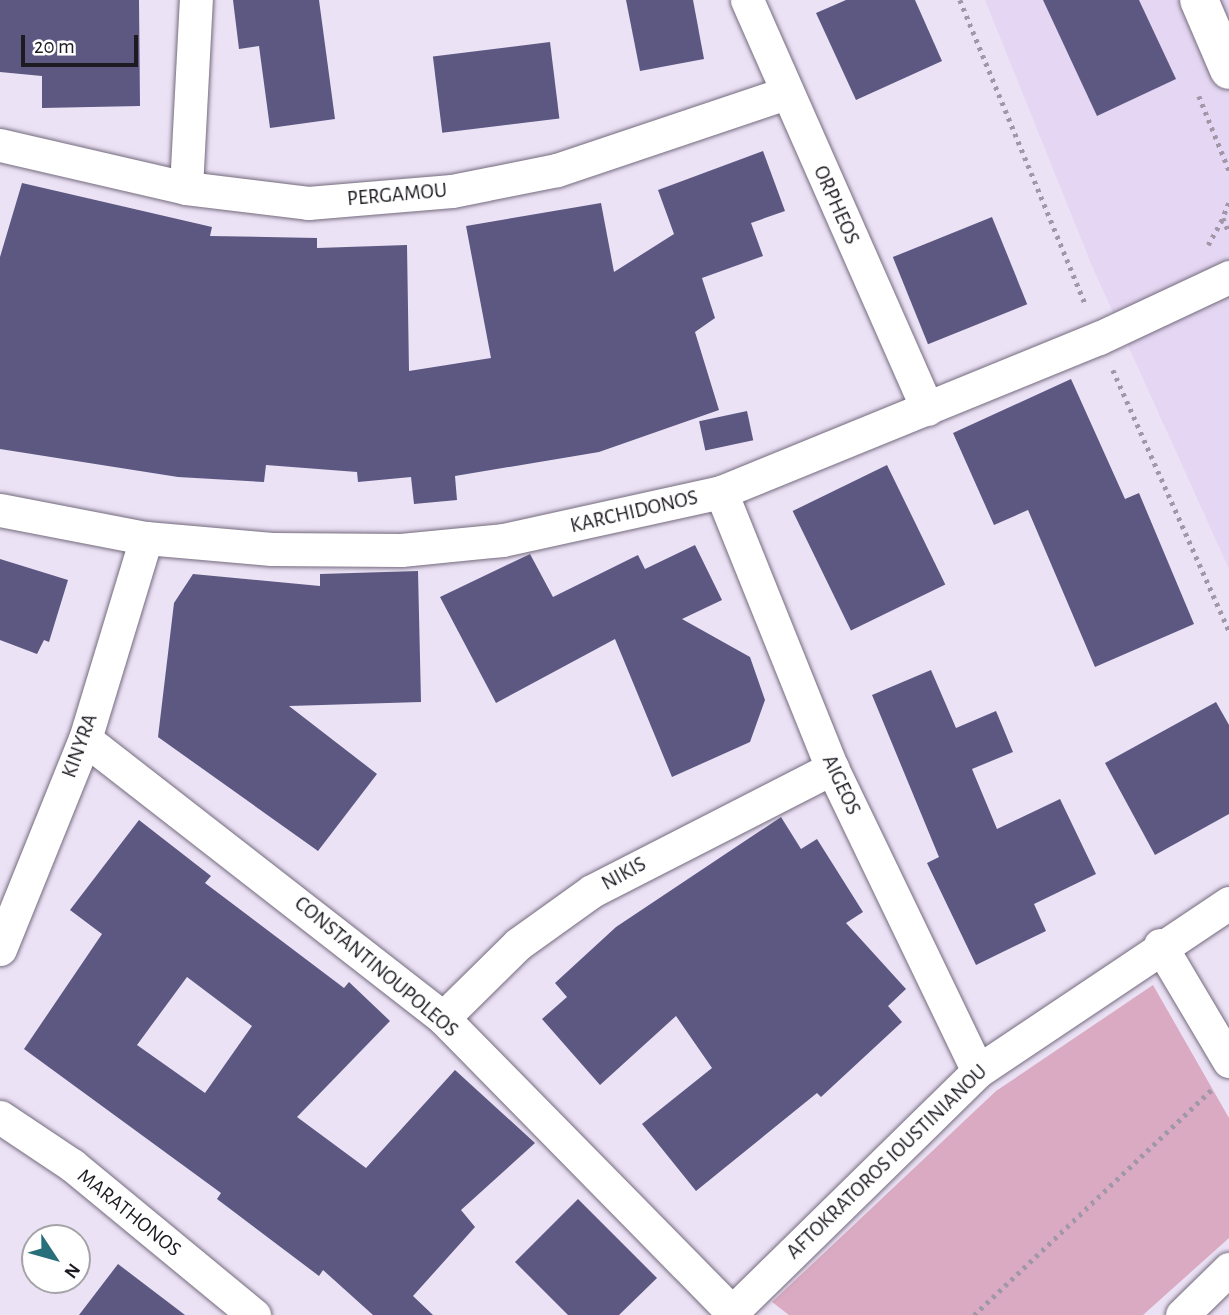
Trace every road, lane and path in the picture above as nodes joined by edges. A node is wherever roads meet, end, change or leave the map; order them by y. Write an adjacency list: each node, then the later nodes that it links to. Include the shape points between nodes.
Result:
1 (196, 0): 7 (street)
2 (747, 0): 5 (street, ORPHEOS)
3 (1199, 0): 4 (main road)
4 (1229, 70)
5 (786, 93): 7 (street, PERGAMOU, via 557,170 452,191 308,203); 11 (street, ORPHEOS)
6 (0, 145): 7 (street, PERGAMOU)
7 (186, 188)
8 (1229, 203): 9 (path, via 1223,218)
9 (1229, 232)
10 (1229, 277): 11 (street, KARCHIDONOS)
11 (927, 409): 12 (street, KARCHIDONOS)
12 (721, 492): 14 (street, KARCHIDONOS, via 503,540 401,550 272,549); 16 (street, AIGEOS)
13 (0, 510): 14 (street, KARCHIDONOS)
14 (146, 538): 15 (street, KINYRA)
15 (85, 739): 19 (street, KINYRA); 20 (street, CONSTANTINOUPOLEOS)
16 (832, 768): 20 (street, NIKIS, via 592,891 518,944); 21 (street, AIGEOS)
17 (1229, 903): 18 (street, AFTOKRATOROS IOUSTINIANOU)
18 (1160, 946): 21 (street, AFTOKRATOROS IOUSTINIANOU); 22 (street)
19 (0, 949)
20 (443, 1018): 25 (street, CONSTANTINOUPOLEOS)
21 (978, 1071): 25 (street, AFTOKRATOROS IOUSTINIANOU)
22 (1224, 1072): 27 (path)
23 (0, 1117): 26 (street, MARATHONOS, via 72,1165)
24 (1229, 1269): 28 (street)
25 (731, 1313)
26 (254, 1315)
27 (974, 1315)
28 (1182, 1315)

